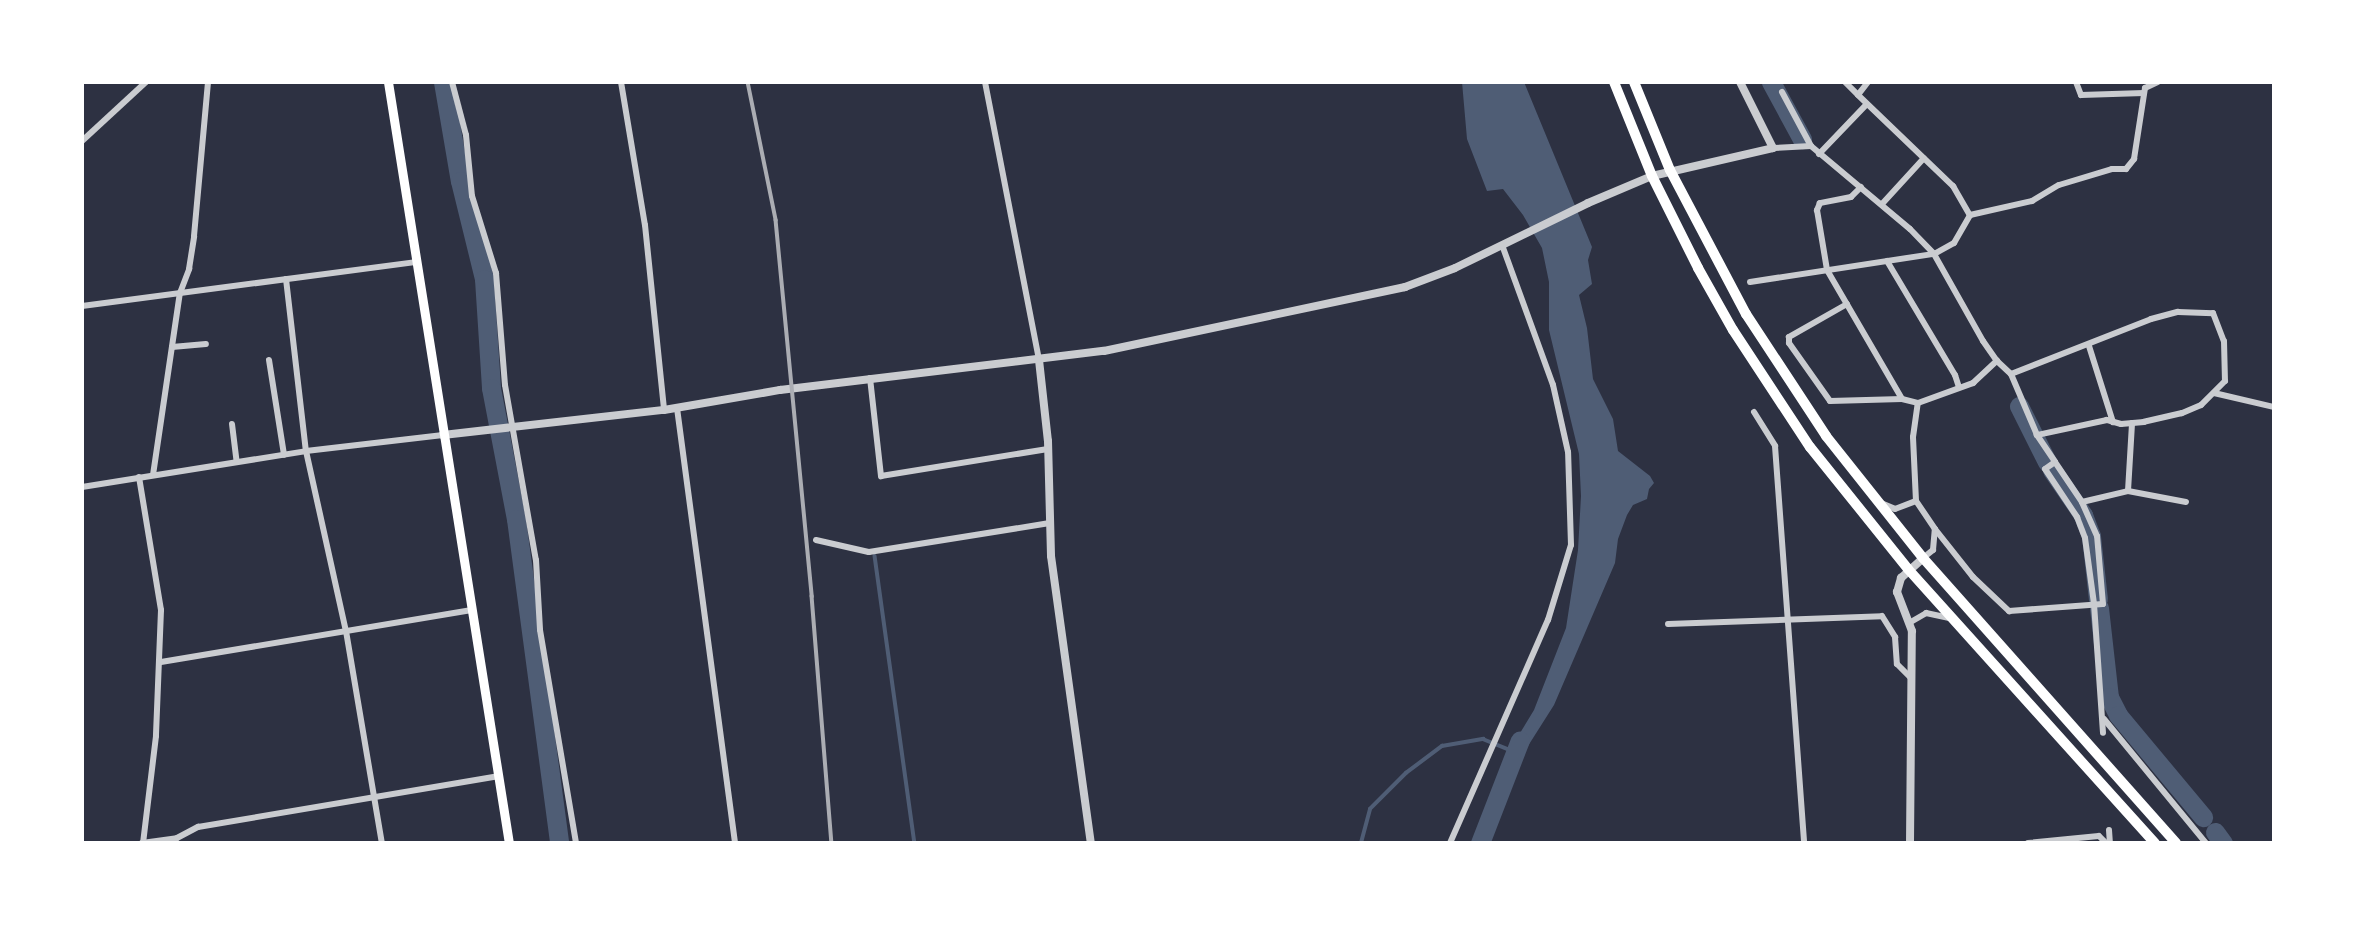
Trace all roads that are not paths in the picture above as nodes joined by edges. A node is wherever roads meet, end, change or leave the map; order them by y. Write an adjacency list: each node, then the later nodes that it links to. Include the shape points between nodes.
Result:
1 (146, 82): 18 (street)
2 (208, 82): 35 (street, via 194,236)
3 (388, 82): 31 (main road)
4 (452, 82): 57 (street, via 466,135 472,196 496,273)
5 (621, 82): 52 (street, via 645,225)
6 (985, 82): 42 (street)
7 (1614, 82): 24 (highway)
8 (1634, 82): 23 (highway)
9 (1740, 82): 20 (street)
10 (1845, 82): 16 (street)
11 (1868, 82): 16 (street)
12 (2076, 82): 15 (street, via 2081,95)
13 (2158, 82): 15 (street)
14 (1782, 92): 19 (street)
15 (2144, 93): 27 (street, via 2134,159 2126,169 2059,186 2032,201)
16 (1858, 95): 17 (street)
17 (1867, 104): 21 (street); 22 (street)
18 (82, 141)
19 (1811, 146): 20 (street); 21 (street)
20 (1773, 148): 23 (street)
21 (1819, 154): 25 (street)
22 (1924, 158): 26 (street); 27 (street, via 1953,186)
23 (1670, 170): 24 (street); 69 (highway, via 1773,358)
24 (1651, 176): 28 (street); 77 (highway, via 1733,330 1778,401)
25 (1861, 187): 26 (street); 32 (street, via 1851,197 1820,203 1817,210)
26 (1882, 204): 29 (street)
27 (1970, 215): 29 (street, via 1954,243)
28 (1506, 243): 42 (street, via 1435,277 1369,296 1104,351); 98 (street, via 1553,385 1567,452 1571,545 1548,620)
29 (1934, 254): 30 (street); 43 (street)
30 (1887, 261): 32 (street); 46 (street)
31 (417, 262): 33 (street); 58 (main road)
32 (1827, 270): 34 (street); 36 (street)
33 (286, 279): 35 (street); 61 (street)
34 (1750, 282)
35 (180, 293): 37 (street); 40 (street)
36 (1847, 304): 48 (street); 48 (street, via 1789,337 1789,343 1830,401)
37 (82, 306)
38 (206, 344): 40 (street)
39 (2089, 346): 44 (street); 47 (street, via 2112,333 2178,312 2213,313 2227,358 2225,381); 54 (street)
40 (172, 347): 65 (street)
41 (269, 360): 62 (street)
42 (1039, 360): 45 (street); 60 (street)
43 (1997, 361): 44 (street); 46 (street, via 1973,383)
44 (2011, 374): 59 (street)
45 (870, 378): 51 (street); 60 (street, via 881,476)
46 (1959, 387): 49 (street)
47 (2214, 393): 50 (street); 55 (street, via 2182,413)
48 (1902, 399): 49 (street)
49 (1918, 403): 70 (street, via 1913,437)
50 (2274, 407)
51 (677, 408): 52 (street); 96 (street)
52 (664, 410): 57 (street)
53 (1754, 412): 80 (street, via 1775,446)
54 (2113, 422): 55 (street); 59 (street)
55 (2132, 423): 68 (street)
56 (232, 424): 63 (street)
57 (513, 429): 58 (street); 95 (street, via 537,560 540,630)
58 (443, 435): 61 (street); 79 (main road)
59 (2037, 435): 64 (street)
60 (1048, 449): 73 (street)
61 (306, 451): 62 (street); 84 (street)
62 (284, 455): 63 (street)
63 (237, 462): 65 (street)
64 (2055, 462): 71 (street); 78 (street, via 2045,469 2077,517 2085,538)
65 (153, 475): 66 (street)
66 (139, 477): 67 (street); 85 (street, via 161,611)
67 (82, 487)
68 (2128, 491): 71 (street); 72 (street)
69 (1876, 500): 70 (street, via 1895,509); 76 (highway)
70 (1916, 501): 74 (street)
71 (2082, 502): 78 (street, via 2100,556 2103,604)
72 (2186, 502)
73 (1050, 523): 75 (street, via 869,552); 97 (street, via 1058,618)
74 (1935, 529): 76 (street, via 1933,550); 78 (street, via 1973,578 2009,611)
75 (816, 540)
76 (1923, 558): 77 (street); 104 (highway)
77 (1908, 569): 81 (highway); 82 (street, via 1898,601)
78 (2094, 604): 87 (street)
79 (472, 610): 84 (street); 89 (main road)
80 (1788, 619): 83 (street); 86 (street, via 1882,616 1895,637 1897,664); 99 (street)
81 (1955, 620): 82 (street, via 1926,613); 103 (highway)
82 (1909, 623): 86 (street)
83 (1668, 624)
84 (346, 631): 85 (street); 90 (street)
85 (161, 662): 92 (street)
86 (1911, 678): 100 (street)
87 (2104, 719): 88 (street); 105 (street)
88 (2103, 733)
89 (498, 776): 90 (street); 94 (main road)
90 (376, 798): 92 (street, via 198,827 177,838); 93 (street)
91 (2109, 830): 102 (street)
92 (143, 843)
93 (382, 843)
94 (509, 843)
95 (576, 843)
96 (735, 843)
97 (1091, 843)
98 (1450, 843)
99 (1804, 843)
100 (1910, 843)
101 (2028, 843): 102 (street, via 2099,836)
102 (2108, 843)
103 (2155, 843)
104 (2176, 843)
105 (2206, 843)

